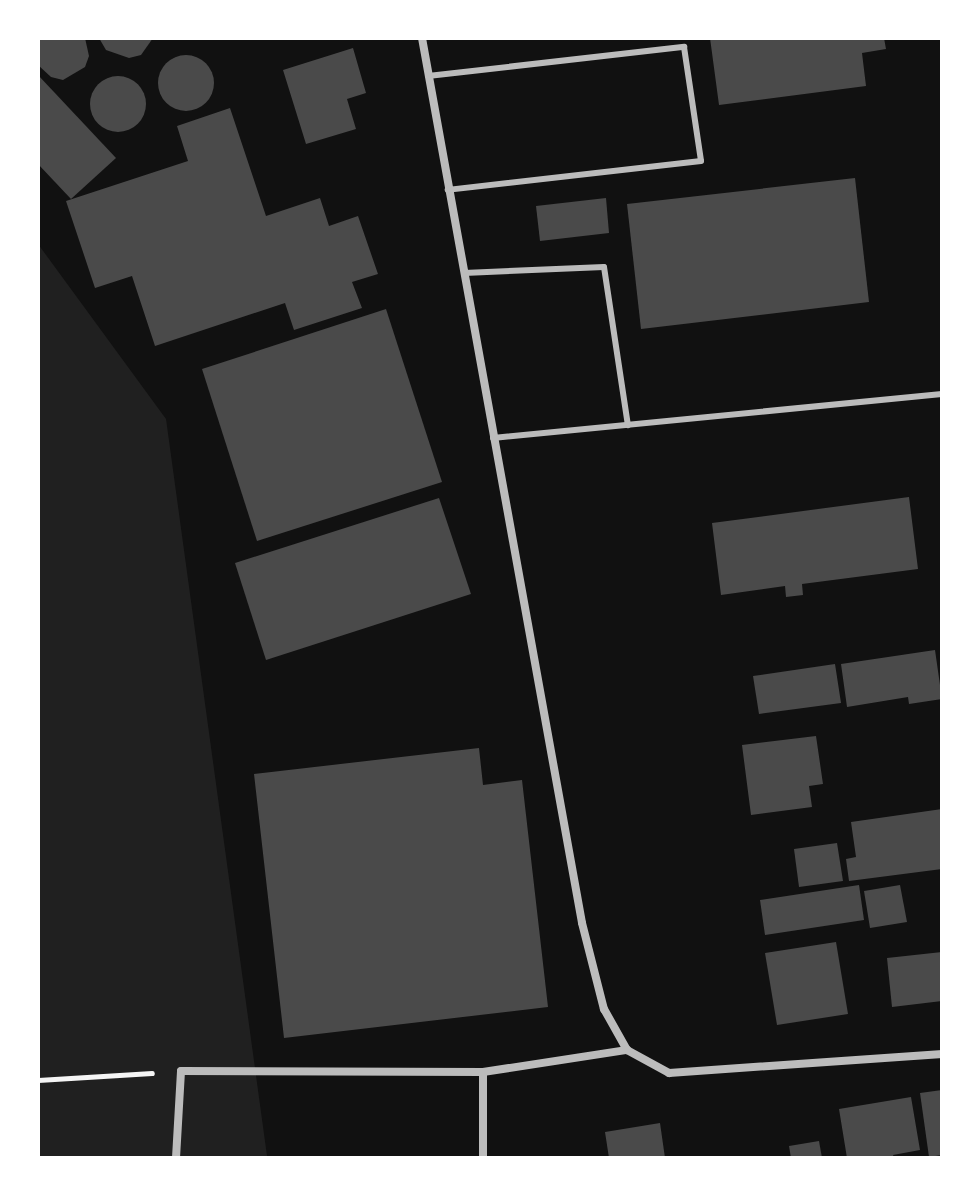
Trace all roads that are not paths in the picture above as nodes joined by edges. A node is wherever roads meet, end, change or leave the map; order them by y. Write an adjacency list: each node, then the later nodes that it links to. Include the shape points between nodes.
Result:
1 (422, 38): 2 (street)
2 (428, 76): 3 (street); 3 (lane, via 684,47 701,161)
3 (448, 190): 4 (street)
4 (464, 273): 6 (lane, via 604,267); 7 (street)
5 (942, 394): 6 (lane)
6 (628, 425): 7 (lane)
7 (493, 438): 8 (street, via 582,923 604,1009)
8 (627, 1050): 9 (street, via 669,1073); 10 (street)
9 (942, 1054)
10 (483, 1072): 11 (street, via 181,1071); 12 (street)
11 (176, 1158)
12 (483, 1158)

